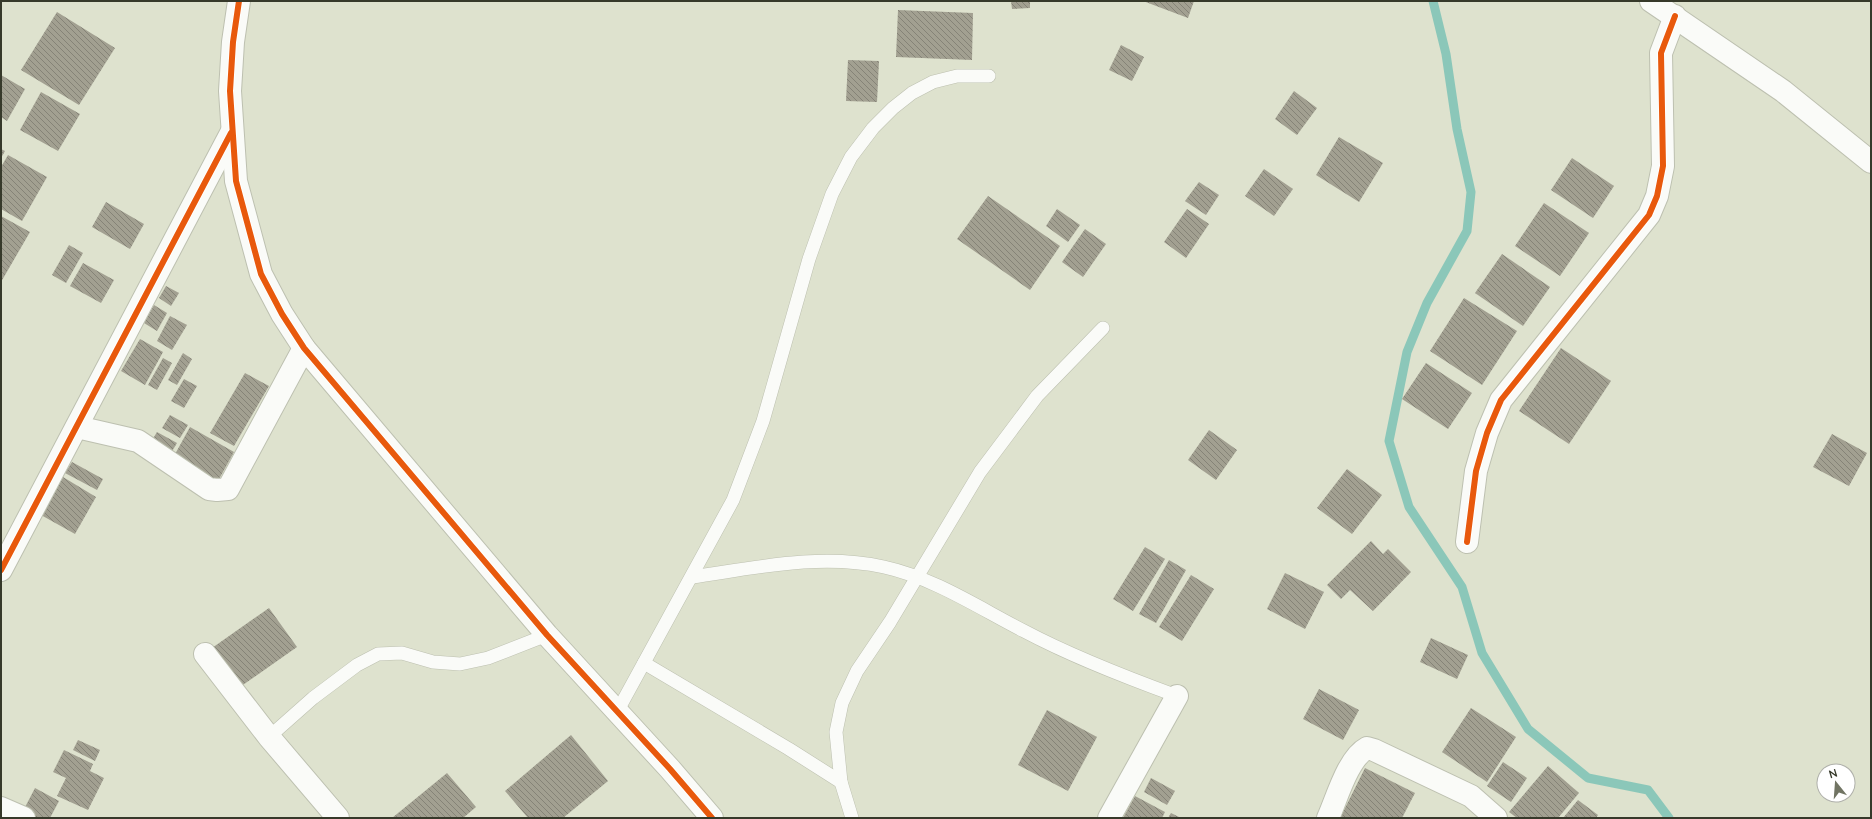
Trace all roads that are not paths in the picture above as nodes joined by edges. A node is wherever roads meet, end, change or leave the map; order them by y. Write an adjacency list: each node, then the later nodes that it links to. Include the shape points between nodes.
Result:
1 (239, 1): 5 (street, via 230,91)
2 (1651, 1): 3 (street)
3 (1675, 16): 6 (street, via 1783,91); 10 (street, via 1661,53 1663,166 1657,196 1649,215 1501,400 1487,433 1476,471)
4 (988, 76): 13 (lane, via 957,76 933,82 912,93 873,128 851,157 832,194 809,259 763,421 733,500)
5 (231, 133): 8 (street, via 236,181 261,274); 9 (street)
6 (1871, 162)
7 (1103, 328): 12 (lane, via 1037,396 980,472)
8 (304, 348): 9 (street, via 228,489 209,489 138,441); 14 (street)
9 (77, 427): 11 (street)
10 (1467, 542)
11 (1, 570)
12 (918, 576): 13 (lane, via 883,567 839,561 789,563); 17 (lane, via 1046,642 1107,670); 20 (lane, via 857,671 842,703 836,732)
13 (692, 577): 16 (lane)
14 (547, 635): 18 (street); 19 (lane, via 488,658 460,664 433,662 402,653 378,654 313,698)
15 (206, 654): 19 (street)
16 (644, 663): 18 (lane); 20 (lane)
17 (1177, 696): 26 (street)
18 (616, 712): 24 (street)
19 (269, 737): 23 (street)
20 (841, 782): 25 (lane)
21 (1, 808): 22 (street)
22 (24, 818)
23 (338, 818)
24 (712, 818)
25 (852, 818)
26 (1109, 818)
27 (1328, 818): 28 (street, via 1356,757 1368,748 1471,796)
28 (1496, 818)

